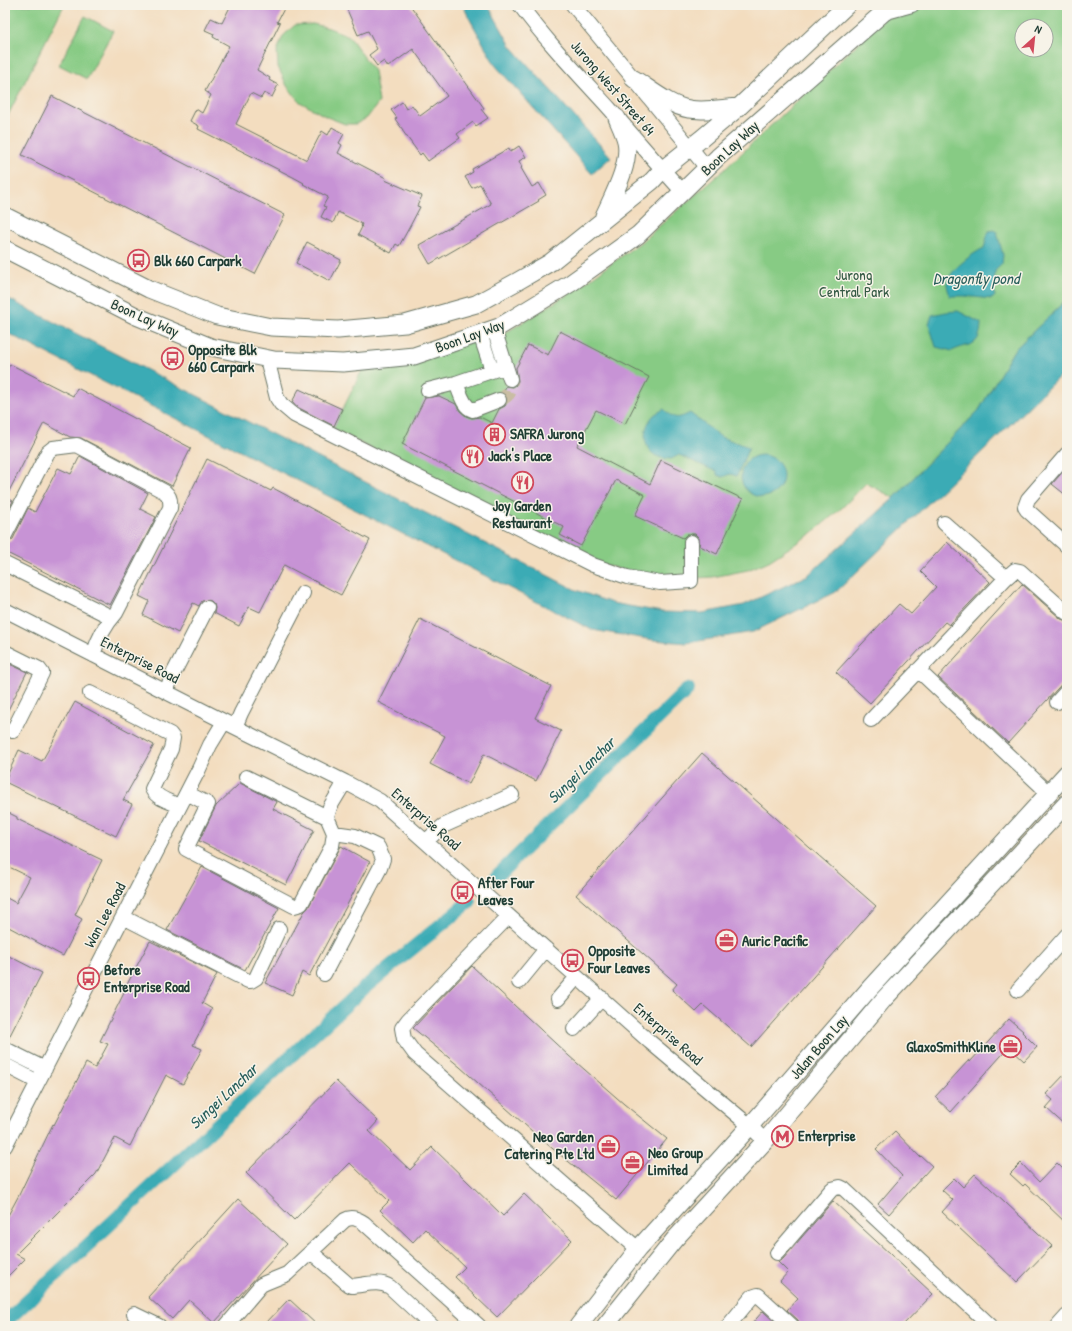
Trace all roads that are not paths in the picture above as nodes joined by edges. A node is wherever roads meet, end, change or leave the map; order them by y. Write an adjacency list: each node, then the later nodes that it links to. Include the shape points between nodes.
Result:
1 (520, 5): 8 (street, Jurong West Street 64, via 540,32)
2 (573, 5): 6 (street, Jurong West Street 64)
3 (847, 5): 7 (main road, Boon Lay Way)
4 (912, 5): 5 (street)
5 (887, 9): 10 (main road, Boon Lay Way)
6 (634, 79): 7 (main road, via 668,101 688,109); 9 (street, Jurong West Street 64)
7 (739, 107): 9 (main road, Boon Lay Way)
8 (617, 118): 11 (street, Jurong West Street 64); 14 (main road, via 626,143 625,162)
9 (690, 148): 10 (street, Jurong West Street 64); 11 (main road, Boon Lay Way)
10 (707, 168): 12 (main road, Boon Lay Way)
11 (662, 170): 12 (street, Jurong West Street 64); 14 (main road, Boon Lay Way)
12 (683, 192): 16 (main road, Boon Lay Way, via 638,235 571,283 499,328)
13 (5, 216): 14 (main road, Boon Lay Way, via 149,289 217,316 271,327 338,330 405,324 476,304 551,262)
14 (604, 218)
15 (5, 250): 17 (main road, Boon Lay Way, via 136,316 211,347)
16 (487, 332): 17 (main road, Boon Lay Way, via 414,356 343,363); 18 (street); 19 (street)
17 (267, 359): 27 (street, via 277,398 294,415 594,565 627,577 660,583 691,581)
18 (506, 366): 19 (street); 20 (street)
19 (492, 370): 21 (street)
20 (510, 379)
21 (456, 383): 22 (street); 23 (street, via 469,409 473,410)
22 (428, 390)
23 (499, 400)
24 (1067, 454): 28 (street, via 1028,499 1025,506)
25 (944, 523): 30 (street)
26 (5, 535): 35 (street, via 48,452 53,448 77,445 169,495 170,508 116,613)
27 (691, 542)
28 (1067, 546)
29 (5, 564): 35 (street)
30 (1006, 578): 34 (street, via 1015,570 1020,571); 38 (street)
31 (303, 593): 44 (street, Wan Lee Road, via 241,713)
32 (207, 608): 40 (street)
33 (5, 610): 37 (street, Enterprise Road)
34 (1067, 613)
35 (112, 616): 37 (street, via 99,638)
36 (5, 652): 45 (street, via 42,673)
37 (93, 655): 40 (street, Enterprise Road)
38 (918, 670): 43 (street); 51 (street)
39 (1067, 691): 42 (street)
40 (166, 692): 44 (street, Enterprise Road)
41 (90, 693): 53 (street, via 170,734 173,738 171,749 152,789 159,797)
42 (1057, 702)
43 (871, 720)
44 (229, 725): 48 (street, Enterprise Road); 49 (street, Wan Lee Road, via 210,746)
45 (13, 731)
46 (1067, 774): 51 (main road, Jalan Boon Lay)
47 (246, 777): 54 (street)
48 (345, 782): 54 (street); 56 (street, Enterprise Road, via 380,801)
49 (187, 793): 53 (street, Wan Lee Road); 55 (street, via 208,804 186,849 294,906 301,904 332,846)
50 (512, 795): 56 (street, via 443,826)
51 (1048, 795): 73 (main road, Jalan Boon Lay, via 870,988)
52 (1067, 802): 74 (main road, Jalan Boon Lay, via 884,999)
53 (180, 806): 58 (street, Wan Lee Road)
54 (327, 817): 55 (street)
55 (334, 833): 62 (street, via 355,836 378,847 383,859)
56 (426, 841): 57 (street, Enterprise Road)
57 (509, 916): 61 (street, Enterprise Road); 76 (street, via 408,1020 402,1028 404,1040 415,1054)
58 (123, 917): 59 (street, via 251,981 256,978); 71 (street, Wan Lee Road)
59 (279, 928)
60 (1067, 934): 65 (street)
61 (546, 950): 63 (street, Enterprise Road); 64 (street)
62 (324, 974)
63 (577, 977): 66 (street, Enterprise Road); 67 (street)
64 (519, 982)
65 (1018, 990)
66 (602, 998): 68 (street); 73 (street, Enterprise Road)
67 (558, 999)
68 (574, 1029)
69 (5, 1049): 71 (street)
70 (5, 1065): 72 (street)
71 (44, 1069): 72 (street, Wan Lee Road)
72 (38, 1082): 75 (street, Wan Lee Road)
73 (750, 1126): 74 (street, Enterprise Road); 76 (main road, Jalan Boon Lay)
74 (765, 1141): 86 (main road, Jalan Boon Lay, via 674,1240)
75 (5, 1146)
76 (638, 1249): 85 (main road, Jalan Boon Lay)
77 (311, 1252): 82 (street, via 287,1274 262,1285); 83 (street, via 352,1286 380,1283 390,1287); 84 (street, via 345,1220 358,1220)
78 (777, 1253): 89 (street, via 832,1190 840,1187)
79 (134, 1314): 81 (street)
80 (1067, 1316): 90 (street)
81 (159, 1326)
82 (226, 1326)
83 (432, 1326)
84 (479, 1326)
85 (578, 1326)
86 (605, 1326)
87 (728, 1326): 88 (street, via 755,1295 760,1296)
88 (792, 1326)
89 (992, 1326)
90 (1058, 1326)

